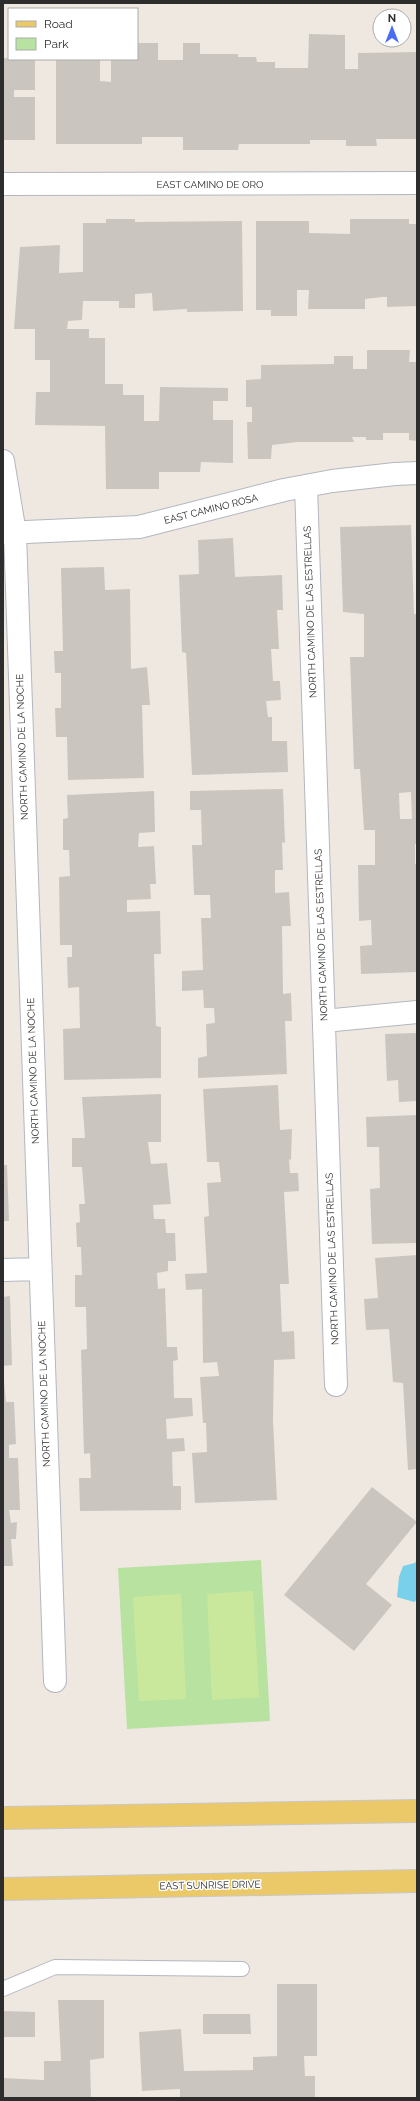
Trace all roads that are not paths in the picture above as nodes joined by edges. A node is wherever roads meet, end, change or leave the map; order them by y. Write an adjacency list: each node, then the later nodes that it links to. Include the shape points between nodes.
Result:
1 (417, 183): 2 (street, EAST CAMINO DE ORO)
2 (3, 184)
3 (3, 461): 6 (street, NORTH CAMINO DE LA NOCHE)
4 (417, 473): 5 (street, EAST CAMINO ROSA)
5 (306, 486): 6 (street, EAST CAMINO ROSA, via 139,527); 8 (street, NORTH CAMINO DE LAS ESTRELLAS)
6 (9, 533): 9 (street, NORTH CAMINO DE LA NOCHE)
7 (417, 1012): 8 (street)
8 (324, 1021): 11 (street, NORTH CAMINO DE LAS ESTRELLAS)
9 (40, 1269): 10 (street); 12 (street, NORTH CAMINO DE LA NOCHE)
10 (3, 1270)
11 (336, 1385)
12 (55, 1681)
13 (417, 1811): 14 (main road)
14 (3, 1818)
15 (417, 1881): 16 (main road, EAST SUNRISE DRIVE)
16 (3, 1890)
17 (242, 1969): 18 (lane, via 55,1966)
18 (3, 1989)

